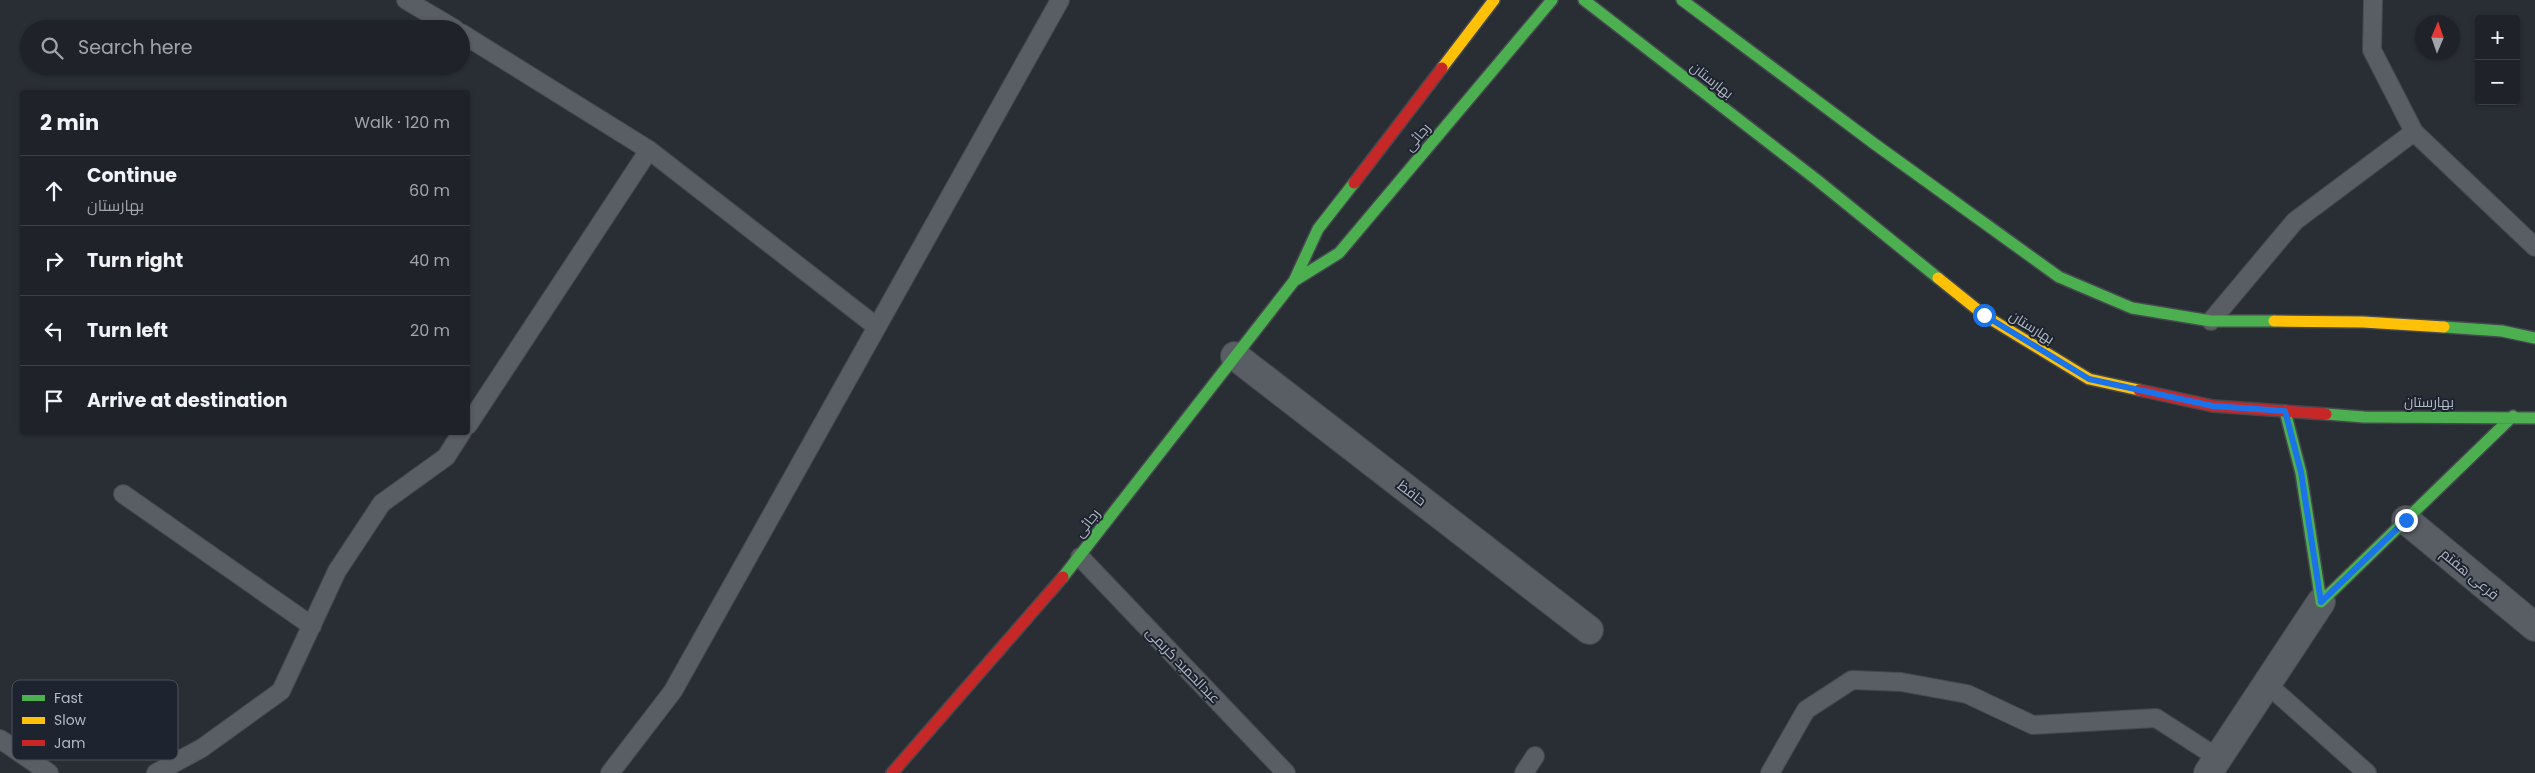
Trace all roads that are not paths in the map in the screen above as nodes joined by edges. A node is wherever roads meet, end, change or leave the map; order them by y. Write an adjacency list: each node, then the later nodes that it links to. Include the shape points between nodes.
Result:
1 (406, 0): 8 (lane)
2 (1060, 0): 15 (lane)
3 (1494, 0): 13 (street, رجائی, via 1318,229)
4 (1552, 0): 13 (street, رجائی, via 1339,254)
5 (1584, 0): 18 (street, بهارستان, via 1817,180 1984,315 2089,379 2213,406)
6 (1682, 0): 14 (street, via 2059,277 2132,308)
7 (2373, 0): 10 (lane, via 2372,50)
8 (440, 20)
9 (470, 39): 11 (lane)
10 (2414, 132): 12 (lane); 14 (lane, via 2295,222)
11 (650, 150): 15 (lane); 21 (lane)
12 (2535, 247)
13 (1294, 281): 17 (street, رجائی)
14 (2211, 321): 16 (street, via 2363,322 2502,331)
15 (877, 327): 38 (lane, via 673,691)
16 (2535, 338)
17 (1235, 356): 25 (street, رجائی); 29 (street, حافظ)
18 (2285, 411): 19 (street, بهارستان, via 2364,417); 26 (street, via 2301,472)
19 (2513, 416): 20 (street, بهارستان); 24 (street)
20 (2535, 418)
21 (470, 422)
22 (460, 435): 27 (lane, via 446,457 382,503 337,571)
23 (123, 494): 27 (lane)
24 (2406, 520): 26 (street); 28 (street, فرعی هفتم)
25 (1080, 556): 39 (street, رجائی); 40 (lane, عبدالحمید کریمی)
26 (2321, 602): 30 (street)
27 (312, 626): 37 (lane, via 281,691 202,748)
28 (2535, 627)
29 (1589, 630)
30 (2267, 684): 35 (street); 43 (lane)
31 (0, 739): 32 (lane)
32 (12, 747)
33 (1535, 756): 41 (lane)
34 (30, 760): 36 (lane)
35 (2213, 766): 42 (lane, via 2156,718 2033,725 1967,694 1901,682 1852,680 1806,710)
36 (49, 773)
37 (156, 773)
38 (610, 773)
39 (892, 773)
40 (1286, 773)
41 (1524, 773)
42 (1770, 773)
43 (2367, 773)

